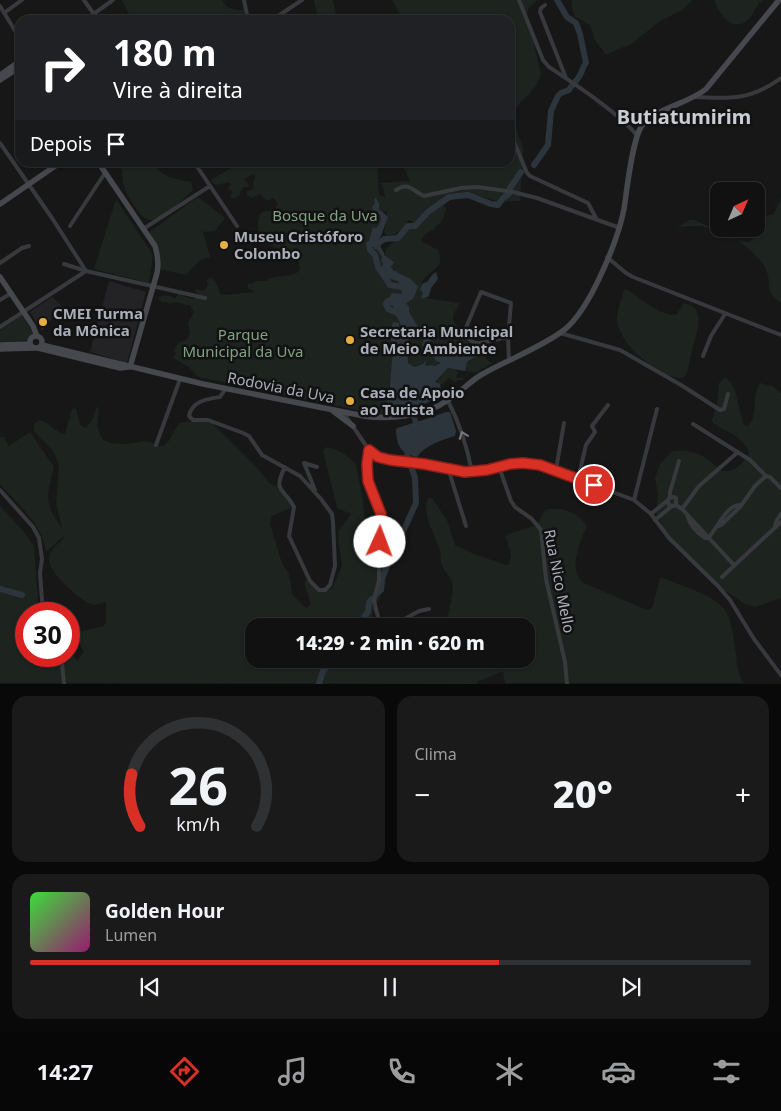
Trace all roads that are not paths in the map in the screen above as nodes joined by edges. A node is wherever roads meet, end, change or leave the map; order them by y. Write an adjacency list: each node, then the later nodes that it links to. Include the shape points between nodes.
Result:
1 (22, 0): 10 (street)
2 (84, 0): 11 (street)
3 (113, 0): 11 (street)
4 (244, 0): 12 (street)
5 (302, 0): 13 (street)
6 (519, 0): 19 (street, via 543,60)
7 (777, 1): 21 (street, Rodovia da Uva, via 712,83)
8 (544, 5): 19 (street, via 540,12)
9 (0, 6): 10 (street)
10 (4, 13): 14 (street)
11 (94, 14)
12 (247, 15)
13 (280, 15)
14 (15, 30)
15 (15, 64): 17 (street)
16 (15, 70): 20 (street)
17 (0, 75)
18 (781, 78): 21 (street, via 749,96)
19 (567, 79): 22 (street)
20 (0, 80)
21 (695, 97): 22 (street, Rodovia da Uva, via 649,119)
22 (638, 136): 38 (street, Rodovia da Uva)
23 (0, 143): 25 (street)
24 (515, 144): 35 (street, via 530,176 588,203)
25 (15, 164)
26 (17, 167): 31 (street)
27 (54, 167): 31 (street)
28 (101, 167): 30 (street)
29 (197, 167): 32 (street)
30 (105, 173): 36 (street); 39 (street)
31 (29, 184): 34 (street); 44 (street)
32 (210, 186): 37 (street); 39 (street)
33 (396, 190): 35 (street, via 405,185 424,196 478,187 513,192)
34 (0, 204)
35 (596, 219): 38 (street)
36 (70, 226)
37 (238, 226)
38 (620, 228): 41 (street, Rodovia da Uva)
39 (143, 229): 46 (street, via 158,254)
40 (29, 246): 42 (street)
41 (607, 257): 51 (street, via 633,277); 53 (street, Rodovia da Uva, via 582,310)
42 (0, 263)
43 (64, 264): 44 (street)
44 (86, 271): 46 (street); 50 (street)
45 (0, 277): 47 (street)
46 (153, 287): 48 (street); 62 (street)
47 (11, 293): 49 (street); 50 (street)
48 (205, 298)
49 (0, 300)
50 (23, 311): 52 (street); 55 (street)
51 (725, 314): 54 (street); 60 (street)
52 (0, 327)
53 (560, 333): 61 (street, Rodovia da Uva); 65 (street, via 620,350 720,410 724,409)
54 (781, 335)
55 (37, 336): 58 (street, via 32,338); 58 (street, via 42,339)
56 (508, 338): 56 (street, via 511,302 481,292 465,330 466,335 483,344); 61 (street)
57 (0, 345): 58 (street, Rodovia da Uva)
58 (36, 346): 59 (street, Rodovia da Uva); 62 (street, Rodovia da Uva)
59 (0, 349)
60 (703, 356)
61 (509, 360): 66 (street, Rodovia da Uva, via 473,380)
62 (130, 367): 63 (street, Rodovia da Uva)
63 (180, 379): 64 (street, Rodovia da Uva); 74 (street)
64 (226, 388): 69 (street, Rodovia da Uva); 80 (street, via 220,397 193,407 190,419 208,420 249,436 262,455)
65 (728, 394)
66 (448, 401): 70 (street, Rodovia da Uva, via 408,415 382,418); 83 (street, one-way to 66, via 466,444)
67 (608, 404): 85 (street, via 592,426 595,432 586,445)
68 (657, 409): 90 (street)
69 (331, 410): 70 (street, Rodovia da Uva); 73 (street)
70 (343, 412): 73 (street)
71 (564, 423): 82 (street)
72 (693, 424): 76 (street)
73 (353, 426): 75 (street)
74 (156, 445)
75 (369, 450): 81 (street, via 390,460); 105 (street, via 368,481 381,514 382,528 379,580 374,598 378,618 392,626)
76 (738, 452): 84 (street); 93 (street, via 704,481)
77 (679, 461): 89 (street)
78 (317, 467): 88 (street, via 304,463)
79 (499, 467): 82 (street, via 523,463); 83 (street); 109 (street, Rua Nico Mello, via 511,501 541,530 546,579)
80 (284, 468): 88 (street, via 300,476); 88 (street, via 279,487 294,507 289,536 310,581 319,590 325,590 333,576 333,522 332,514)
81 (448, 468): 83 (street); 100 (street)
82 (556, 470): 85 (street)
83 (472, 472)
84 (766, 476): 86 (street); 101 (street)
85 (578, 479): 90 (street)
86 (781, 488)
87 (0, 490): 104 (street, via 39,538)
88 (315, 491)
89 (669, 498): 91 (street, via 668,504); 91 (street, via 676,498); 92 (street)
90 (634, 500): 94 (street)
91 (674, 505): 93 (street); 95 (street)
92 (657, 508): 94 (street); 95 (street)
93 (682, 508): 101 (street, via 696,531)
94 (651, 514): 97 (street)
95 (663, 514): 97 (street)
96 (781, 514): 99 (street)
97 (655, 520): 107 (street, via 730,600)
98 (781, 522): 99 (street)
99 (776, 525): 102 (street)
100 (466, 526)
101 (708, 538): 102 (street)
102 (734, 565): 103 (street)
103 (722, 576)
104 (42, 602)
105 (429, 609)
106 (62, 667): 108 (street)
107 (781, 675)
108 (64, 684)
109 (567, 684)

